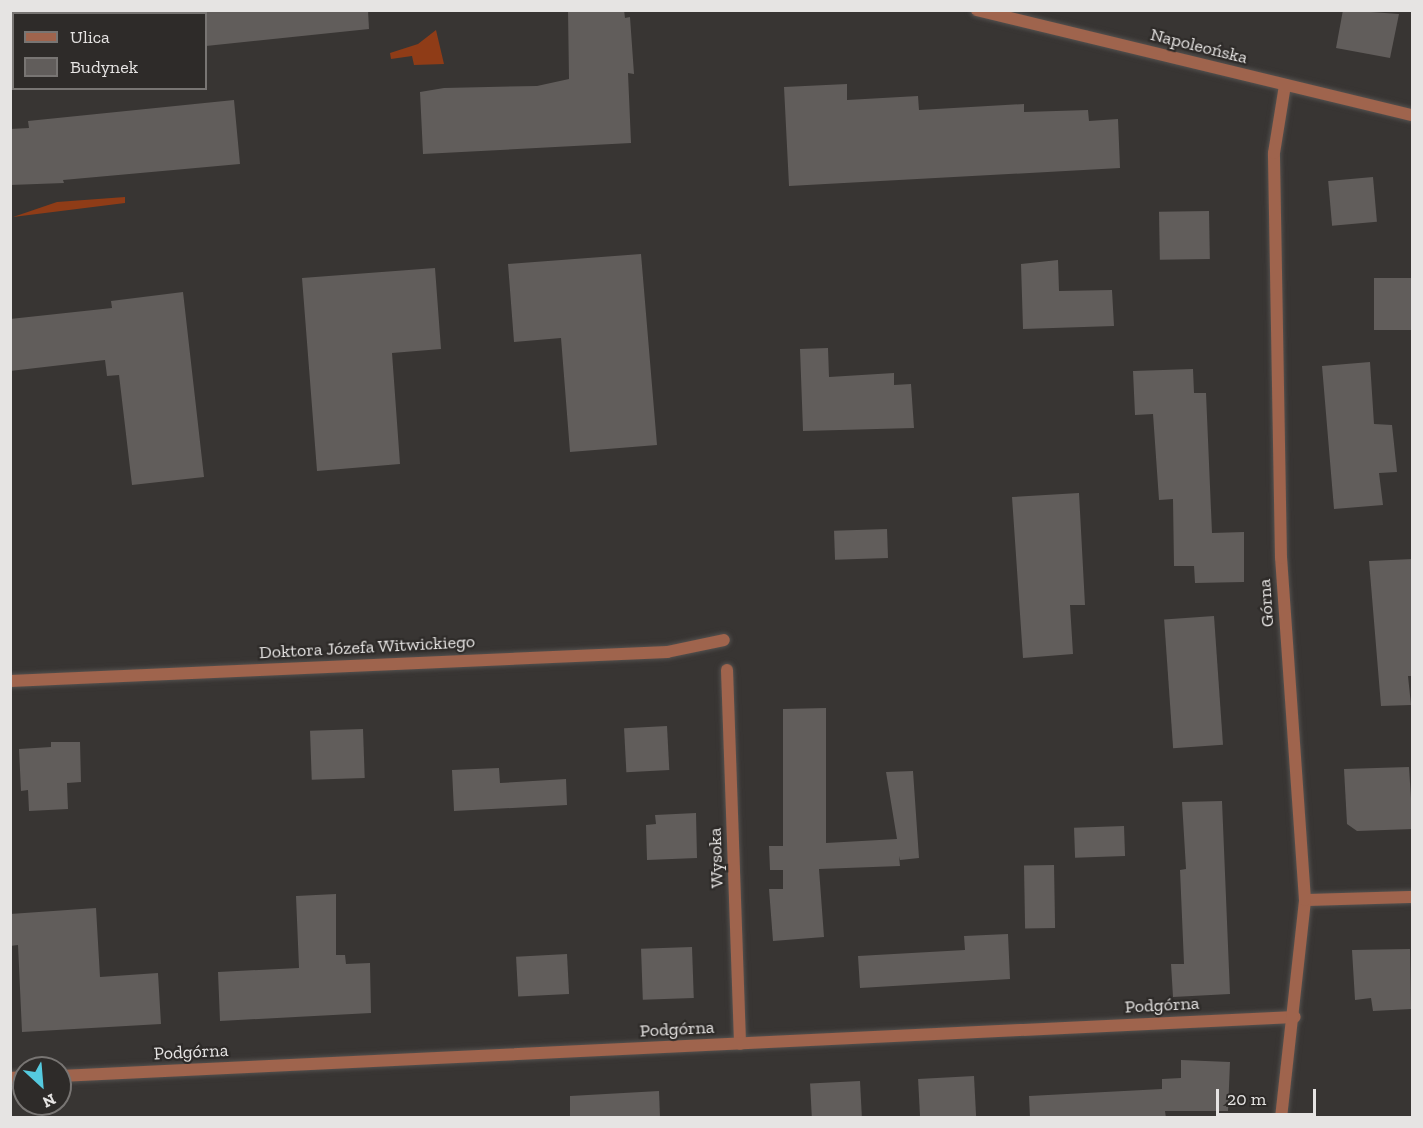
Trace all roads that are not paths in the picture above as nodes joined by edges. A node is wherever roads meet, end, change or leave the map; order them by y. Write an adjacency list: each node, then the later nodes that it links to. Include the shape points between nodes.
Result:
1 (977, 10): 2 (street, Napoleońska)
2 (1285, 85): 3 (street, Napoleońska); 8 (street, Górna, via 1274,153 1281,558)
3 (1413, 116)
4 (724, 639): 6 (street, Doktora Józefa Witwickiego, via 667,652)
5 (727, 670): 10 (street, Wysoka)
6 (10, 681)
7 (1413, 897): 8 (street)
8 (1305, 900): 9 (street, Górna)
9 (1295, 1017): 10 (street, Podgórna); 12 (street, Górna)
10 (740, 1044): 11 (street, Podgórna)
11 (72, 1075)
12 (1281, 1118)

